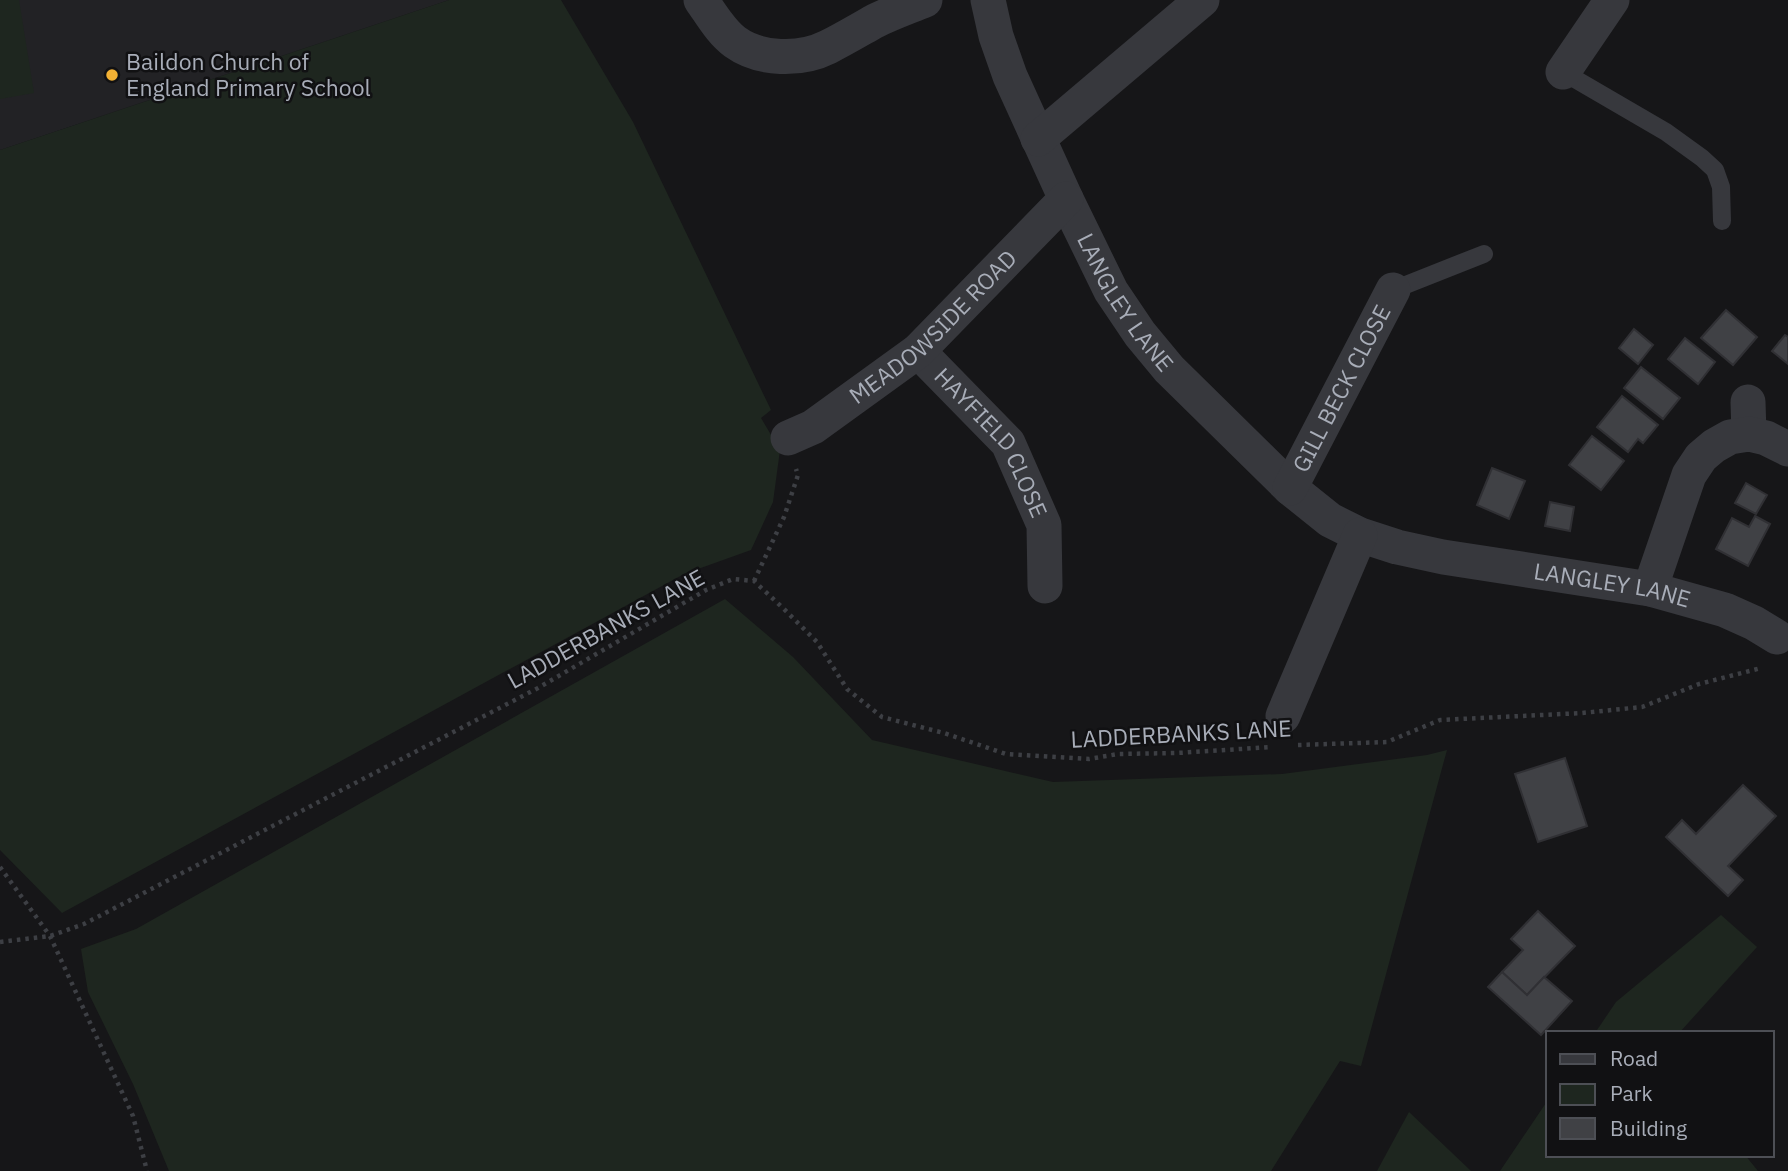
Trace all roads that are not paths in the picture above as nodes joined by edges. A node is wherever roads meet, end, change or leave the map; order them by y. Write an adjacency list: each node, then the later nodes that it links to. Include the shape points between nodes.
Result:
1 (701, 0): 2 (street, via 733,41 753,52 779,57 826,48 890,13)
2 (925, 0)
3 (988, 0): 7 (street, LANGLEY LANE, via 1010,76)
4 (1202, 0): 7 (street)
5 (1612, 0): 6 (street)
6 (1563, 72): 9 (lane, via 1666,132 1715,170 1721,187)
7 (1038, 139): 8 (street, LANGLEY LANE)
8 (1066, 199): 12 (street, MEADOWSIDE ROAD); 15 (street, LANGLEY LANE, via 1111,291 1140,334 1169,369)
9 (1722, 221)
10 (1484, 254): 11 (lane)
11 (1393, 290): 15 (street, GILL BECK CLOSE)
12 (918, 351): 13 (street, MEADOWSIDE ROAD, via 813,427); 17 (street, HAYFIELD CLOSE, via 1008,443 1044,525)
13 (788, 438)
14 (1788, 449): 18 (street, via 1766,438 1749,418 1701,457 1689,475)
15 (1290, 488): 16 (street, LANGLEY LANE, via 1330,520)
16 (1360, 535): 18 (street, LANGLEY LANE, via 1443,557); 20 (street)
17 (1045, 586)
18 (1650, 589): 19 (street, LANGLEY LANE, via 1725,610)
19 (1777, 637)
20 (1280, 736)

